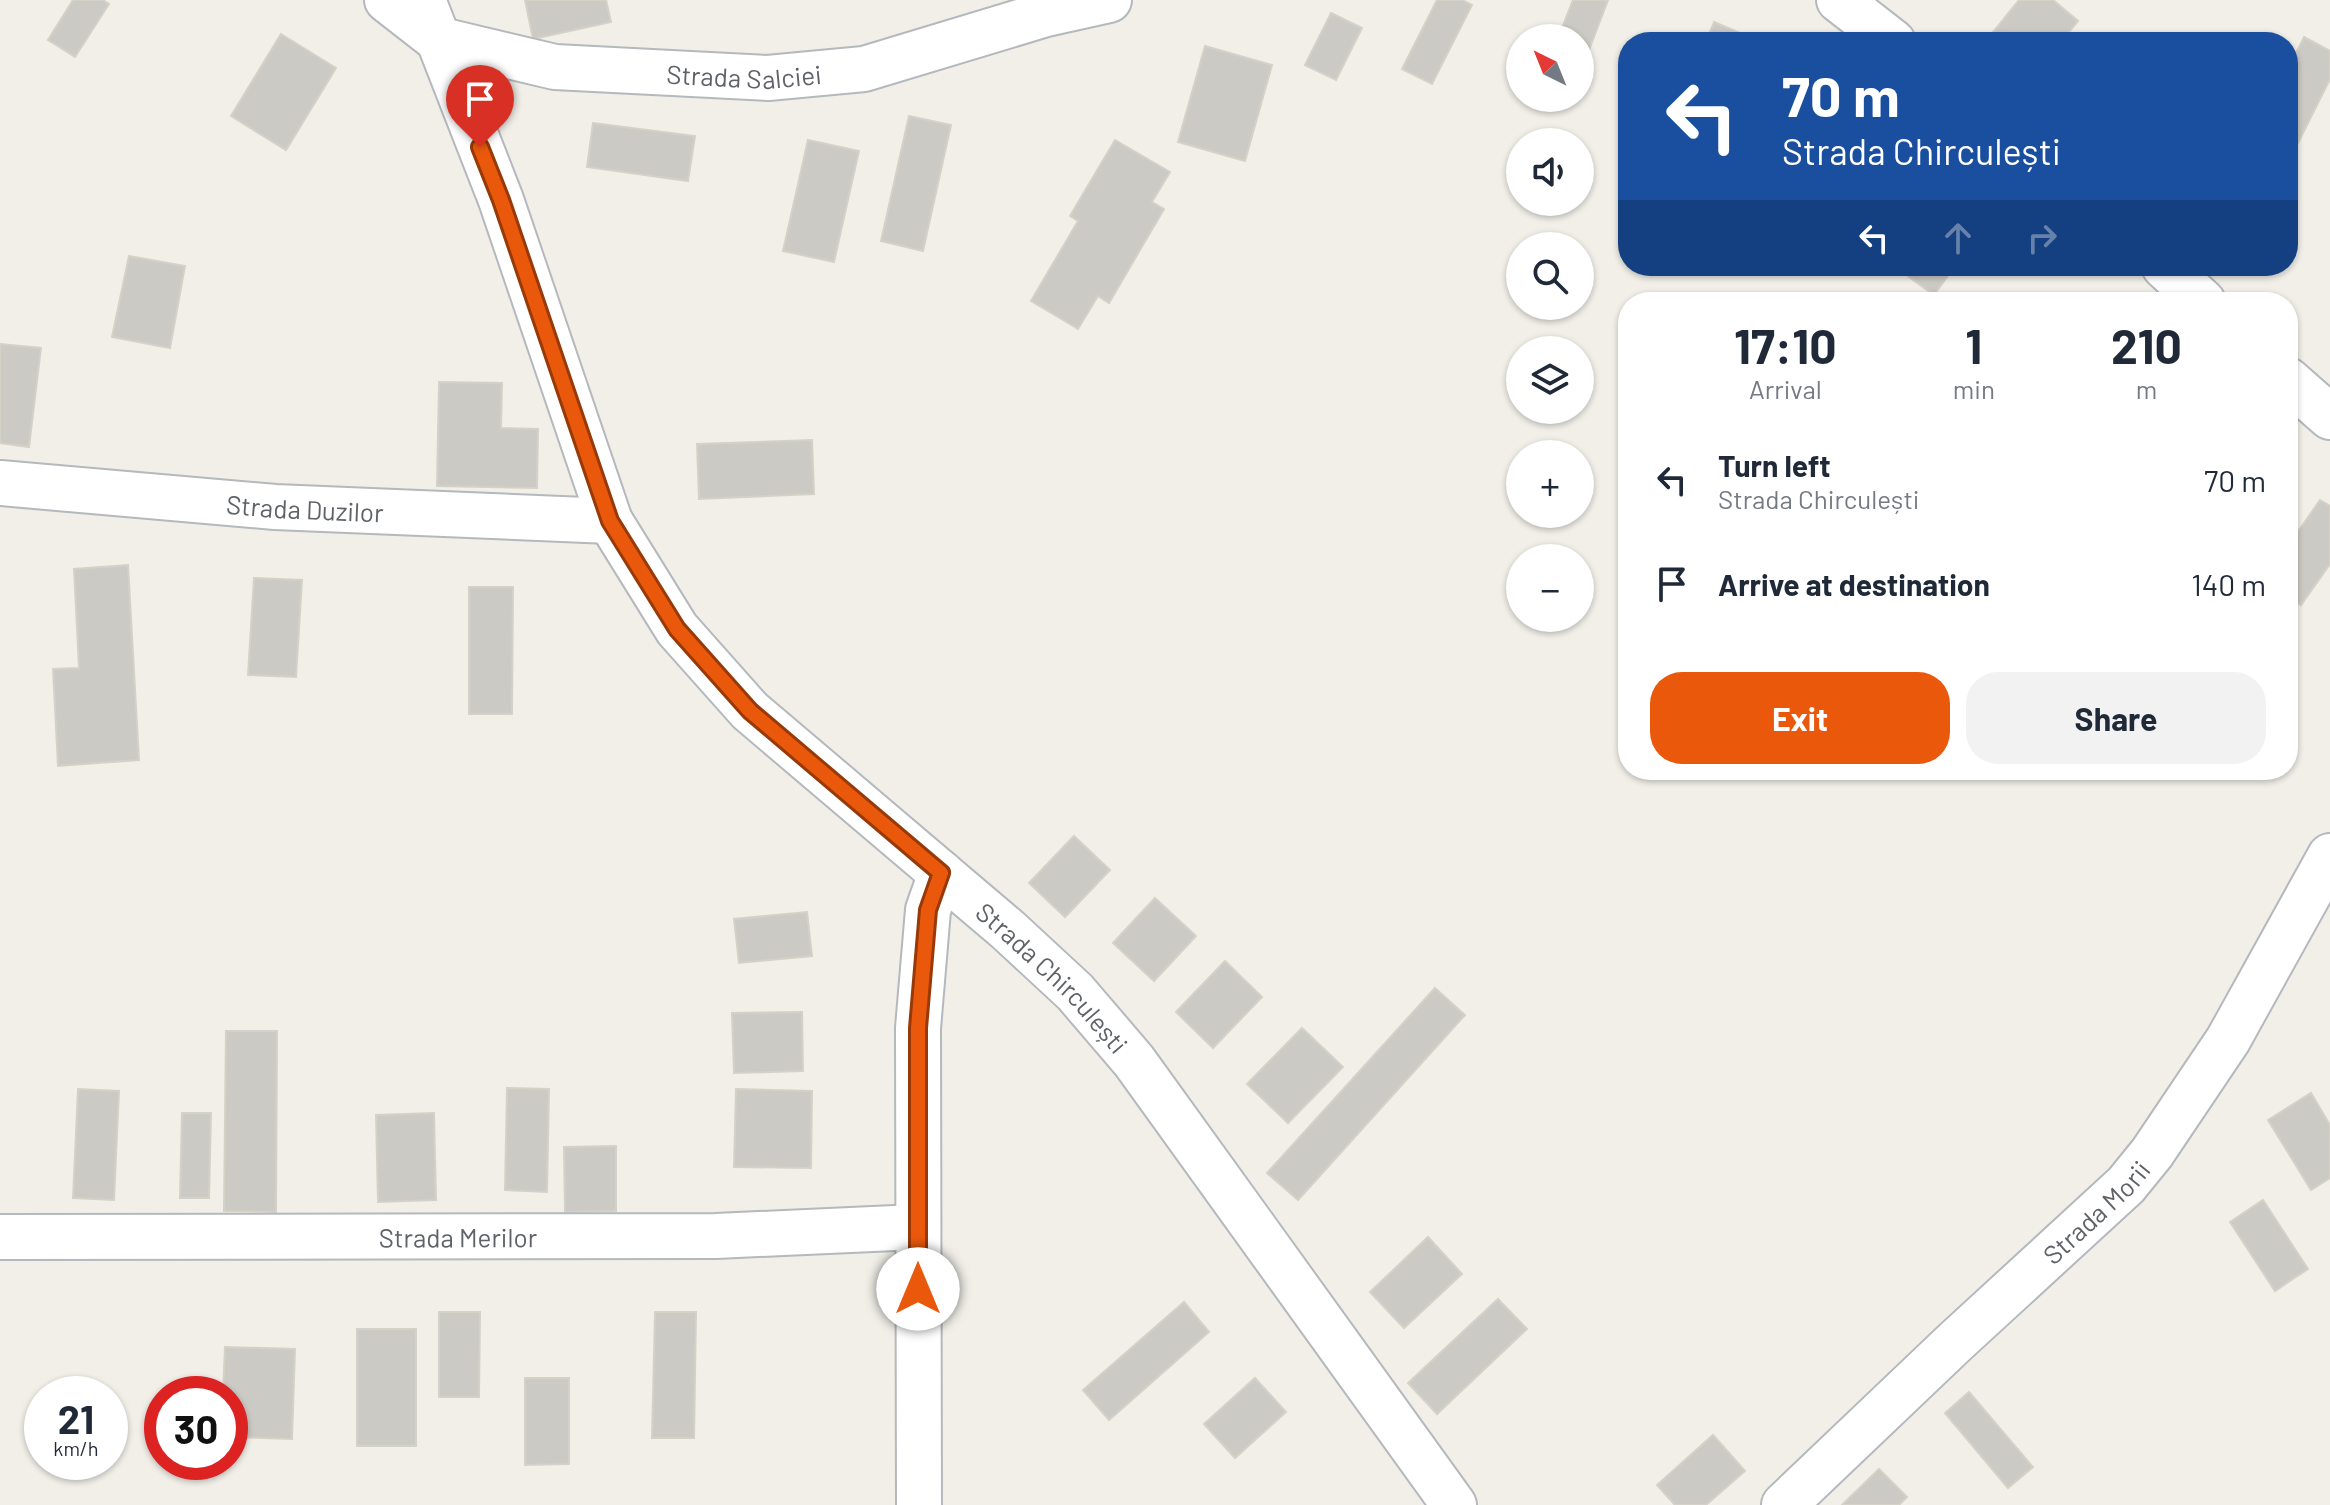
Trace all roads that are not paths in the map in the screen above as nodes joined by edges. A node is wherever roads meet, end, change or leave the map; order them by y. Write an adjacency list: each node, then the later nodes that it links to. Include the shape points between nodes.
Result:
1 (387, 0): 4 (street, Strada Salciei)
2 (1109, 0): 4 (street, Strada Salciei, via 864,69 768,78 555,67)
3 (1839, 0): 5 (street)
4 (430, 20): 11 (street, Strada Chirculești, via 501,200)
5 (1880, 32)
6 (2175, 276): 7 (street)
7 (2192, 292)
8 (2298, 389): 9 (street)
9 (2330, 417)
10 (0, 483): 11 (street, Strada Duzilor, via 275,507)
11 (610, 521): 13 (street, Strada Chirculești, via 677,629 750,711)
12 (2330, 856): 18 (street, Strada Morii, via 2228,1040 2126,1185)
13 (941, 873): 14 (street, via 928,910 918,1028); 17 (street, Strada Chirculești, via 1075,992 1134,1061)
14 (917, 1227): 15 (street, Strada Merilor, via 716,1236); 16 (street)
15 (0, 1237)
16 (919, 1505)
17 (1454, 1505)
18 (1784, 1505)

